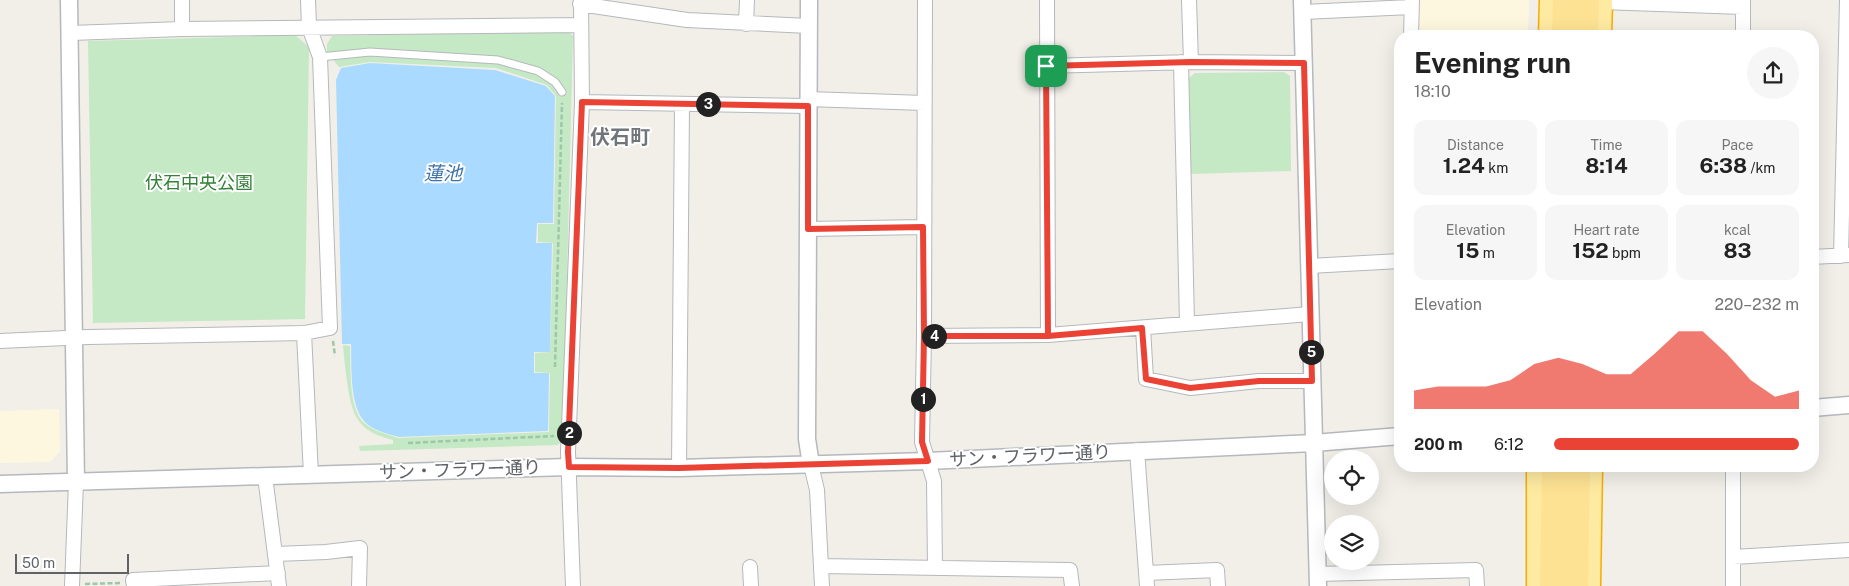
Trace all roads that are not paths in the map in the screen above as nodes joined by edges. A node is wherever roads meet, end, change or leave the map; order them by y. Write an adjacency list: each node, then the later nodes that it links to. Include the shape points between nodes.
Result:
1 (69, 0): 28 (street)
2 (182, 0): 21 (street)
3 (308, 0): 20 (street)
4 (747, 0): 18 (street)
5 (809, 0): 19 (street)
6 (925, 0): 37 (street)
7 (1047, 0): 32 (street)
8 (1189, 0): 30 (street)
9 (1551, 0): 23 (highway)
10 (1565, 0): 24 (highway)
11 (1848, 0): 40 (street)
12 (1596, 1): 15 (street); 25 (highway); 26 (highway)
13 (580, 2): 17 (street); 18 (street, via 687,20)
14 (1411, 3): 16 (street); 22 (street)
15 (1743, 3): 27 (street)
16 (1302, 6): 31 (street)
17 (580, 24): 20 (street); 34 (street)
18 (746, 24): 19 (street)
19 (809, 26): 35 (street)
20 (310, 27): 21 (street); 29 (street)
21 (182, 29): 28 (street)
22 (1411, 30)
23 (1550, 30)
24 (1564, 30)
25 (1588, 30)
26 (1599, 30)
27 (1743, 30)
28 (71, 33): 50 (street)
29 (320, 57): 33 (lane, via 370,52 498,60 538,71 555,82); 47 (street, via 330,328)
30 (1186, 62): 31 (street); 32 (street); 45 (street)
31 (1304, 63): 43 (street)
32 (1046, 66): 49 (street)
33 (562, 92)
34 (582, 102): 36 (street); 60 (street)
35 (808, 103): 36 (street); 37 (street); 39 (street)
36 (682, 104): 61 (street)
37 (924, 104): 38 (street)
38 (923, 227): 39 (street); 48 (street)
39 (808, 229): 59 (street, via 807,439)
40 (1845, 255): 41 (street)
41 (1819, 257)
42 (1394, 261): 43 (street)
43 (1309, 266): 44 (street)
44 (1310, 314): 45 (street); 52 (street)
45 (1187, 323): 46 (street)
46 (1142, 328): 49 (street); 52 (street, via 1146,379 1190,388 1259,381)
47 (304, 332): 50 (street); 67 (street)
48 (924, 336): 49 (street); 58 (street, via 922,442)
49 (1048, 336)
50 (74, 338): 51 (street); 69 (street)
51 (0, 341)
52 (1312, 381): 56 (street)
53 (1849, 405): 54 (street)
54 (1819, 407)
55 (1394, 436): 56 (street, サン・フラワー通り)
56 (1314, 442): 57 (street, サン・フラワー通り); 79 (street)
57 (1137, 450): 58 (street, サン・フラワー通り); 78 (street)
58 (928, 461): 59 (street, サン・フラワー通り); 76 (street, via 934,481)
59 (812, 465): 61 (street, サン・フラワー通り); 74 (street, via 817,490)
60 (569, 467): 61 (street, サン・フラワー通り); 67 (street, サン・フラワー通り); 83 (street)
61 (679, 468)
62 (1538, 472): 89 (highway)
63 (1554, 472): 90 (highway)
64 (1578, 472): 91 (highway)
65 (1591, 472): 92 (highway)
66 (1733, 472): 73 (street)
67 (312, 475): 68 (street, サン・フラワー通り)
68 (265, 476): 69 (street, サン・フラワー通り); 72 (street)
69 (76, 482): 70 (street, サン・フラワー通り); 80 (street)
70 (0, 484)
71 (1849, 550): 73 (street)
72 (276, 554): 77 (street); 82 (street, via 360,548)
73 (1733, 557): 93 (street)
74 (821, 566): 76 (street); 85 (street)
75 (750, 567): 84 (street)
76 (935, 567): 86 (street, via 1070,570)
77 (279, 580): 81 (street, via 133,580)
78 (1146, 580): 87 (street, via 1216,570)
79 (1317, 580): 88 (street, via 1476,570)
80 (72, 584)
81 (134, 584)
82 (359, 586)
83 (573, 586)
84 (751, 586)
85 (822, 586)
86 (1072, 586)
87 (1218, 586)
88 (1477, 586)
89 (1538, 586)
90 (1552, 586)
91 (1576, 586)
92 (1589, 586)
93 (1733, 586)

